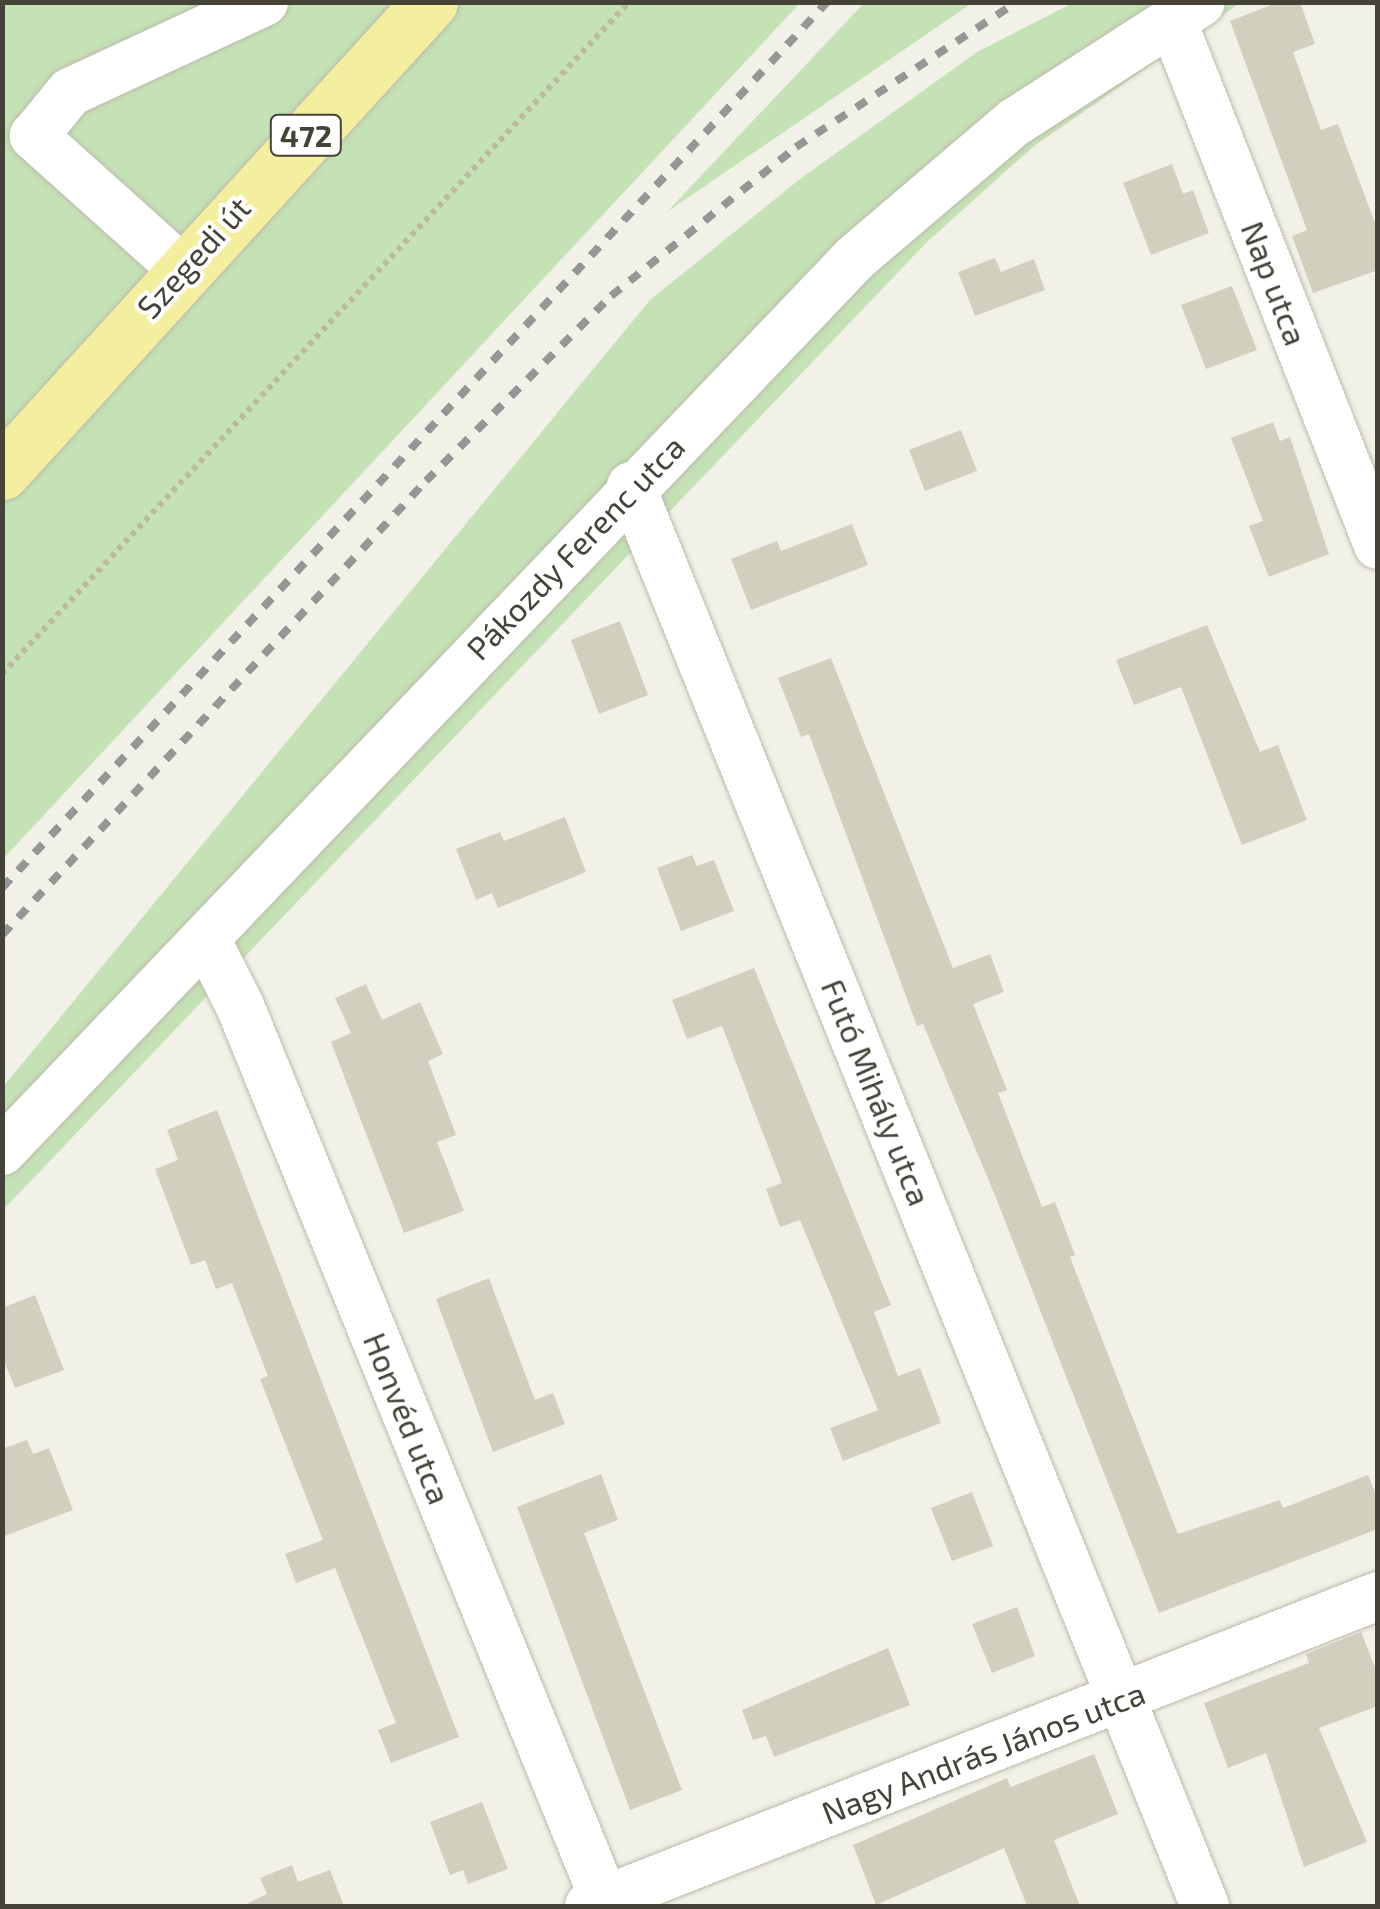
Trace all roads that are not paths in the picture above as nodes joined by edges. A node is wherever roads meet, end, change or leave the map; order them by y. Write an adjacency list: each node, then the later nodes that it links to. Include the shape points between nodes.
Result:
1 (264, 2): 4 (street, via 70,92 34,136)
2 (430, 2): 4 (main road, Szegedi út / 472)
3 (1187, 11): 6 (street, Pákozdy Ferenc utca, via 1014,122 855,258); 7 (street, Nap utca)
4 (182, 268): 5 (main road, Szegedi út / 472)
5 (2, 472)
6 (631, 486): 8 (street, Pákozdy Ferenc utca); 11 (street, Futó Mihály utca)
7 (1378, 545)
8 (206, 939): 9 (street, Pákozdy Ferenc utca); 12 (street, Honvéd utca, via 240,1006)
9 (2, 1151)
10 (1378, 1596): 11 (street, Nagy András János utca)
11 (1122, 1698): 12 (street, Nagy András János utca); 13 (street, Futó Mihály utca)
12 (600, 1904)
13 (1206, 1906)

